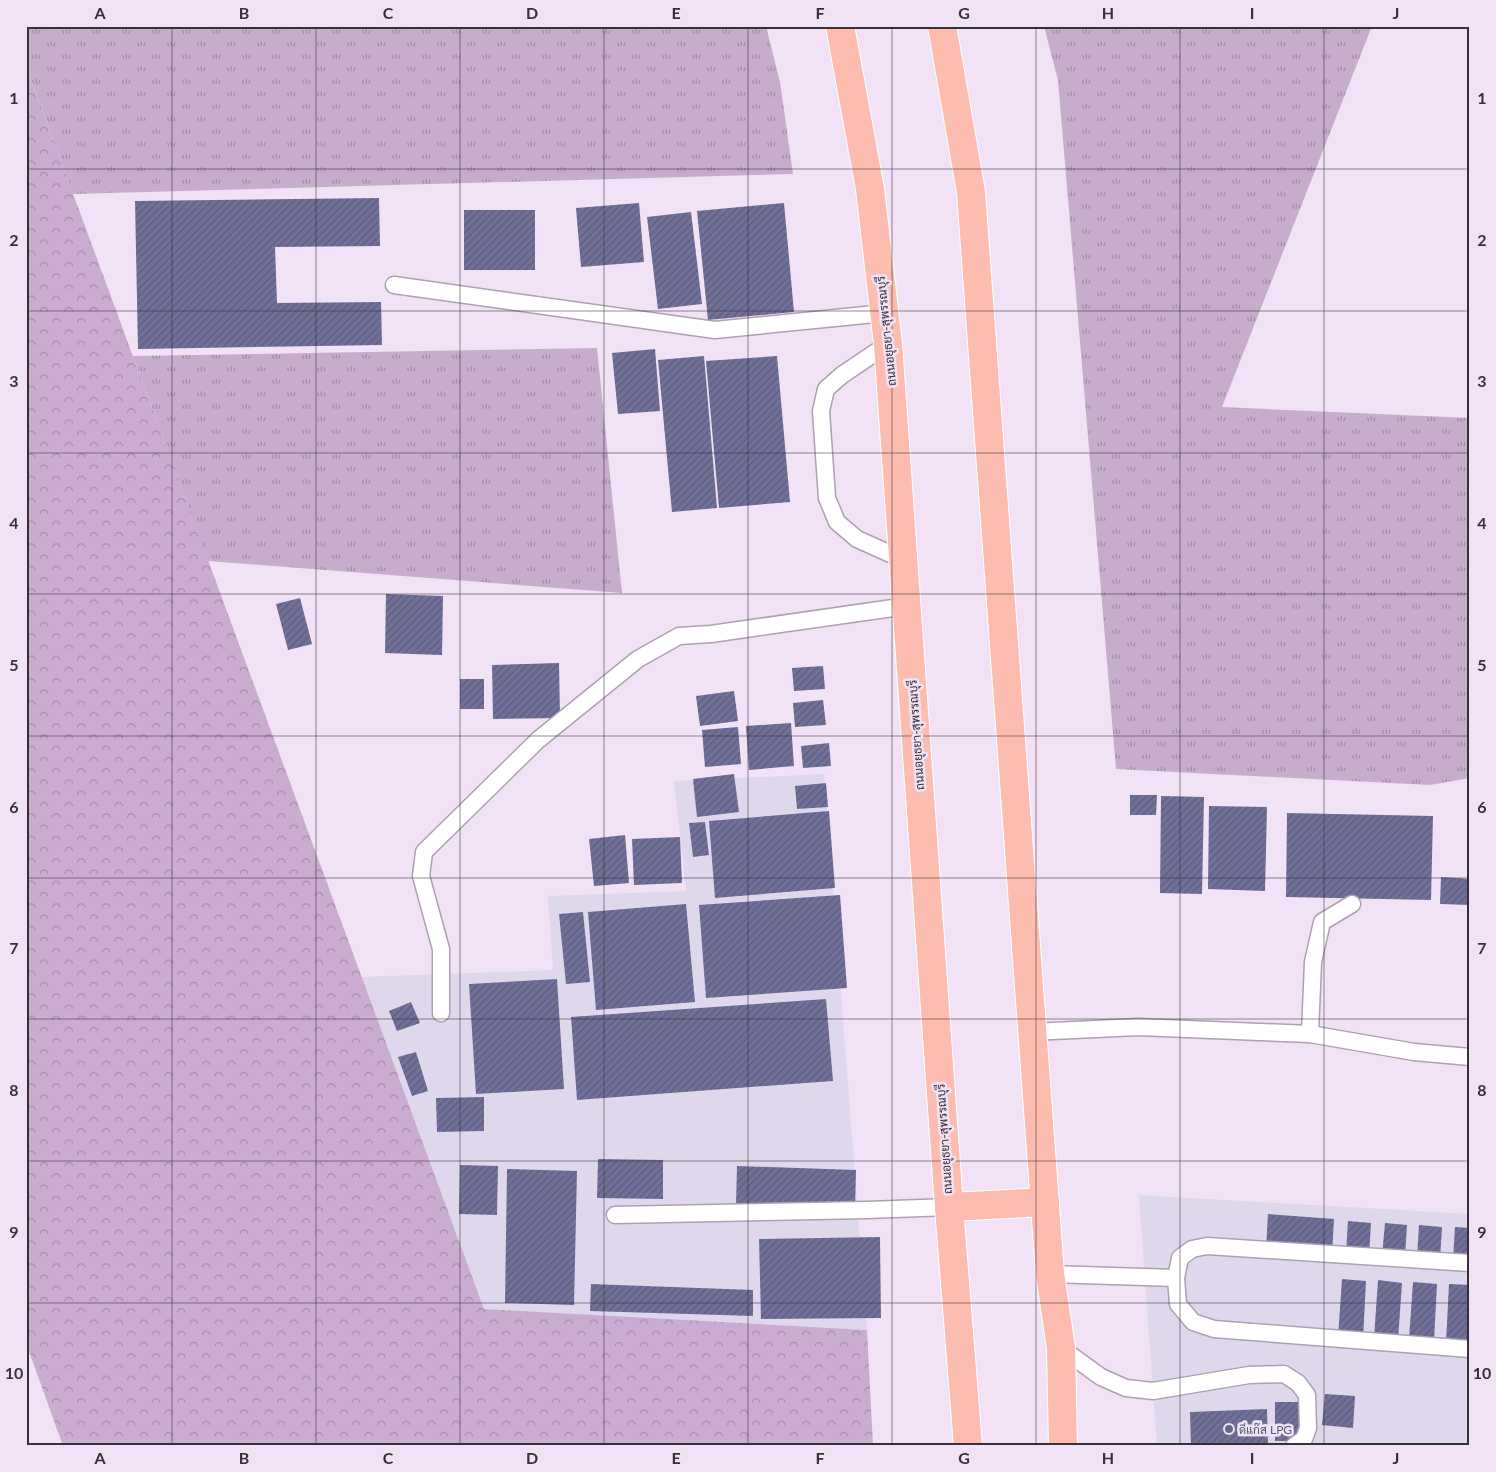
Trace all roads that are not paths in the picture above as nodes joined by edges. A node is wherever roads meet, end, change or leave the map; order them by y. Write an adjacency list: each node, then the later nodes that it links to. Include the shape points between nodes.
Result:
1 (840, 26): 4 (main road, ถนนอยุธยา-สุพรรณบุรี, via 870,188)
2 (942, 26): 10 (main road, via 972,192)
3 (394, 285): 4 (lane, via 715,330)
4 (885, 313): 5 (main road, ถนนอยุธยา-สุพรรณบุรี)
5 (888, 344): 6 (main road, ถนนอยุธยา-สุพรรณบุรี); 6 (lane, via 826,388 821,412 827,498 837,522 857,539)
6 (904, 560): 7 (main road, ถนนอยุธยา-สุพรรณบุรี)
7 (907, 606): 9 (lane, via 679,636 638,660 538,740 424,852 421,876 441,949); 14 (main road, ถนนอยุธยา-สุพรรณบุรี)
8 (1352, 904): 11 (lane, via 1322,922 1313,962)
9 (441, 1013)
10 (1032, 1032): 11 (lane, via 1138,1027); 13 (main road)
11 (1310, 1034): 12 (lane, via 1414,1052)
12 (1470, 1057)
13 (1045, 1202): 14 (main road); 17 (main road)
14 (949, 1206): 15 (lane); 21 (main road, ถนนอยุธยา-สุพรรณบุรี)
15 (615, 1215)
16 (1470, 1262): 18 (lane, via 1207,1246 1192,1249 1180,1258)
17 (1050, 1274): 18 (lane); 19 (main road)
18 (1176, 1278): 20 (lane, via 1178,1304 1193,1322 1214,1329)
19 (1061, 1348): 22 (main road); 23 (lane, via 1100,1377 1126,1388 1153,1391 1249,1375 1284,1374 1298,1383 1307,1395 1308,1428 1304,1439)
20 (1470, 1349)
21 (968, 1446)
22 (1063, 1446)
23 (1294, 1446)

